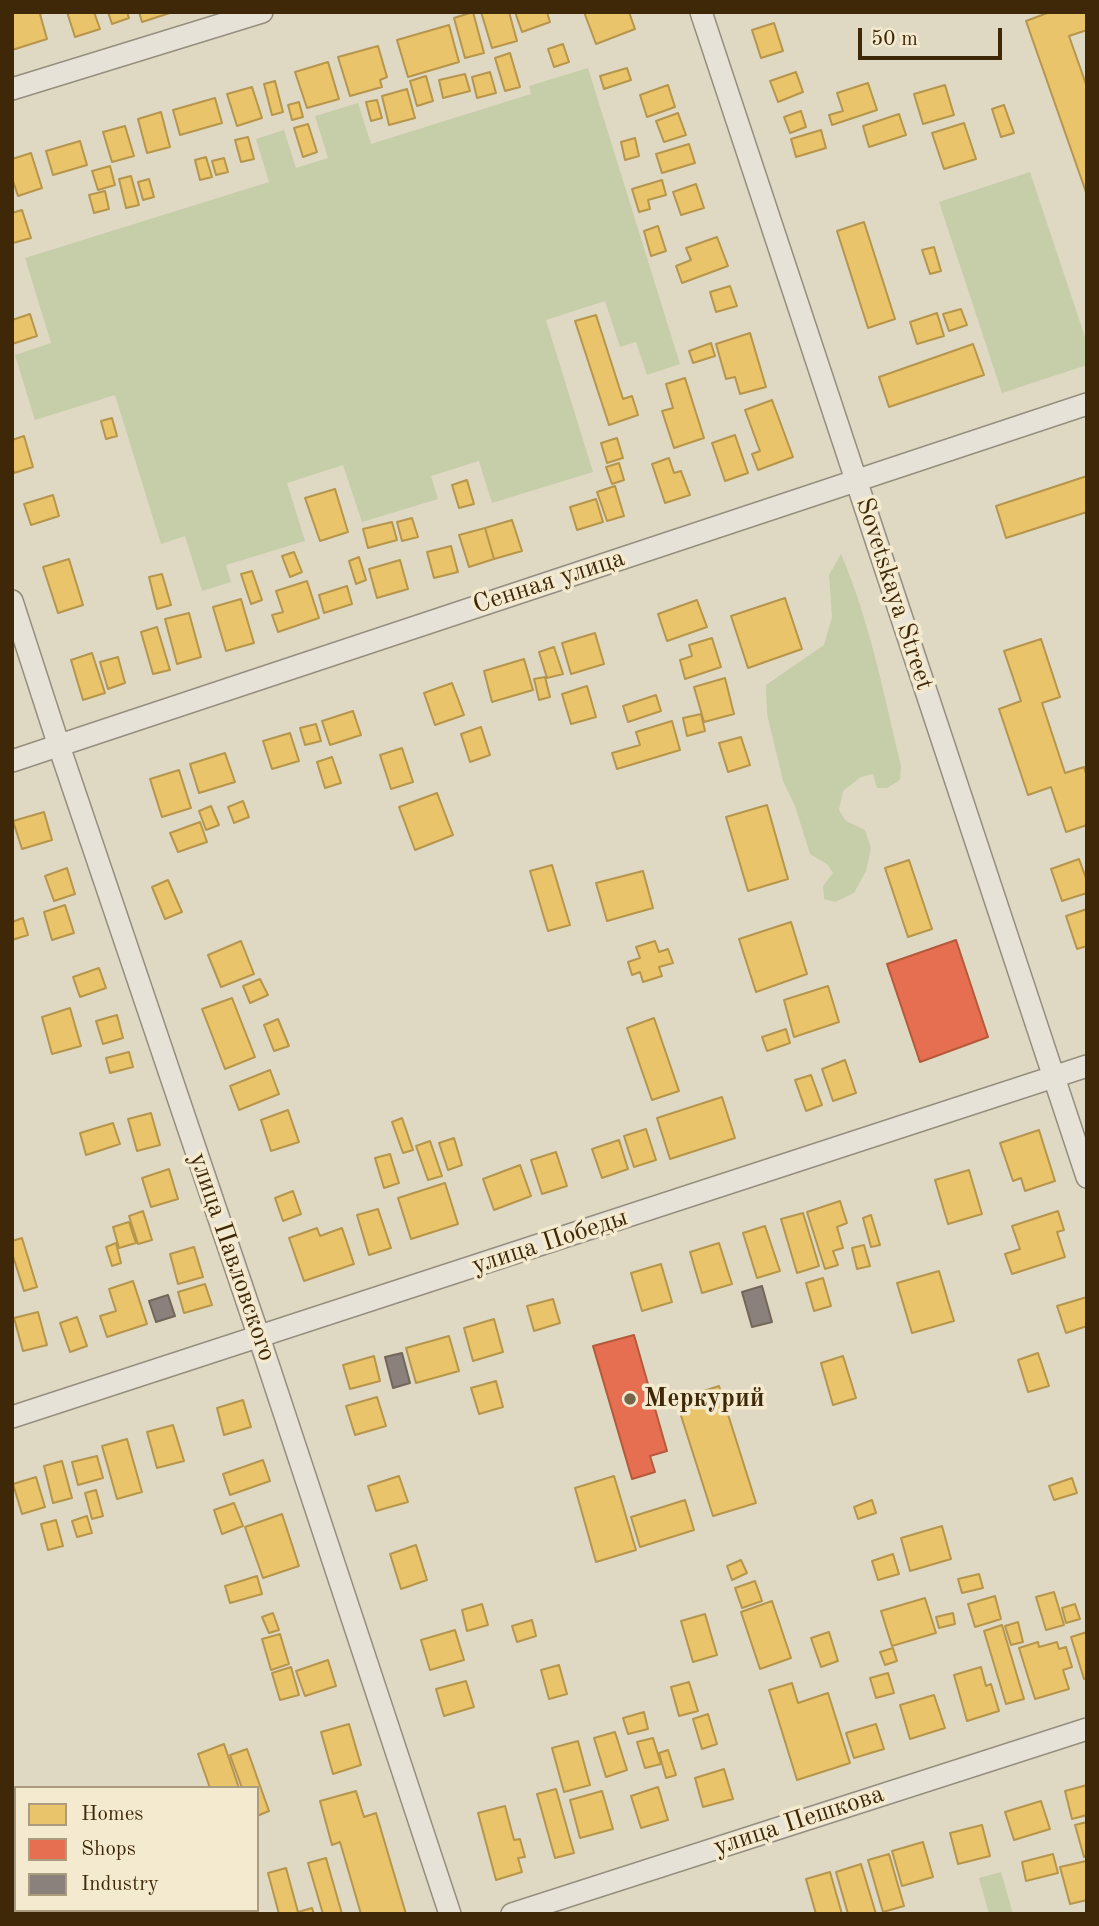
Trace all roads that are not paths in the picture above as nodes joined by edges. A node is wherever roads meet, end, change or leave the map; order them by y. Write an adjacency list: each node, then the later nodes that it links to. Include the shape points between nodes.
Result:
1 (262, 12): 3 (street)
2 (701, 12): 5 (street, Sovetskaya Street)
3 (12, 89)
4 (1087, 404): 5 (street, Сенная улица)
5 (856, 480): 7 (street, Сенная улица); 10 (street, Sovetskaya Street)
6 (12, 600): 7 (street, улица Павловского)
7 (59, 746): 8 (street, Сенная улица); 12 (street, улица Павловского)
8 (12, 761)
9 (1087, 1066): 10 (street, улица Победы)
10 (1054, 1076): 11 (street, Sovetskaya Street); 12 (street, улица Победы)
11 (1087, 1177)
12 (259, 1338): 13 (street, улица Победы); 15 (street, улица Павловского)
13 (12, 1417)
14 (1087, 1729): 16 (street, улица Пешкова)
15 (450, 1914)
16 (512, 1914)

